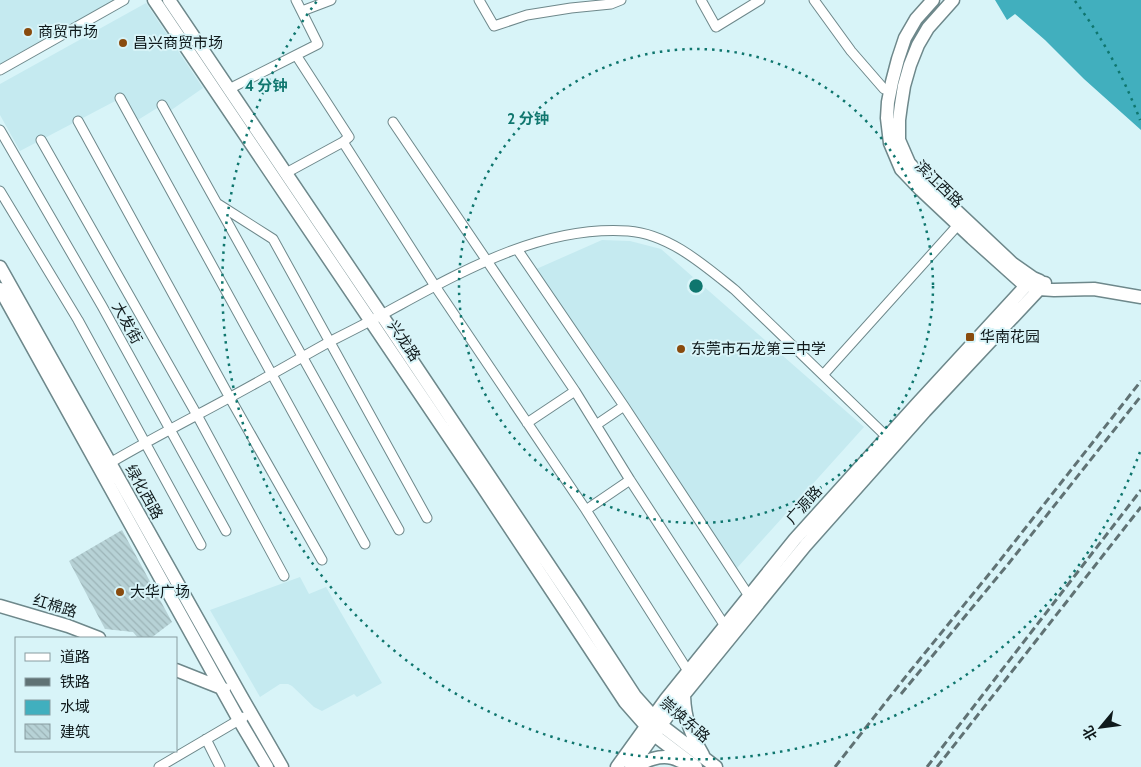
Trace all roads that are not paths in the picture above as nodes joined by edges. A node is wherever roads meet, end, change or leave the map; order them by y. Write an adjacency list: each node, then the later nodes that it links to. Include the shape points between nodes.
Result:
1 (124, 0): 16 (street)
2 (154, 0): 38 (main road, 兴龙路)
3 (169, 0): 18 (main road, 兴龙路)
4 (296, 0): 13 (street)
5 (331, 0): 13 (street)
6 (480, 0): 7 (street, via 494,26 526,15)
7 (621, 0)
8 (702, 0): 9 (street, via 716,27)
9 (760, 0)
10 (814, 0): 17 (street)
11 (927, 2): 14 (main road); 29 (main road, 滨江西路, via 905,38 898,59 888,102 890,143 901,169)
12 (948, 2): 14 (main road, 滨江西路)
13 (302, 11): 15 (street, via 318,44)
14 (938, 17): 33 (main road, 滨江西路, via 928,28 910,65 901,105 899,140 909,163 927,184 1013,264)
15 (296, 55): 18 (street); 25 (street, via 349,137)
16 (0, 70)
17 (884, 89)
18 (230, 90): 26 (main road, 兴龙路)
19 (120, 98): 41 (street)
20 (162, 105): 28 (street)
21 (78, 121): 44 (street)
22 (393, 122): 31 (street)
23 (0, 130): 49 (street, 大发街)
24 (41, 140): 46 (street)
25 (343, 142): 26 (street); 34 (street)
26 (286, 174): 38 (main road, 兴龙路)
27 (0, 191): 51 (street, via 78,320)
28 (217, 203): 39 (street, via 273,238); 40 (street)
29 (958, 225): 33 (main road, 滨江西路, via 1021,282); 42 (street)
30 (517, 249): 31 (street); 42 (street, via 556,237 592,231 629,231 655,236 679,248 717,275); 45 (street)
31 (487, 261): 34 (street); 43 (street)
32 (0, 267): 52 (main road, 绿化西路)
33 (1042, 285): 36 (main road, via 1095,284); 37 (main road); 50 (main road, 广源路); 70 (main road, 广源路, via 805,546)
34 (435, 286): 38 (street); 47 (street)
35 (0, 289): 68 (main road, 绿化西路)
36 (1141, 291)
37 (1141, 297)
38 (376, 318): 39 (street); 71 (main road, 兴龙路, via 565,611)
39 (330, 342): 40 (street); 55 (street)
40 (302, 357): 41 (street); 56 (street)
41 (272, 374): 44 (street); 58 (street)
42 (822, 375): 50 (street)
43 (575, 391): 47 (street); 48 (street)
44 (230, 398): 46 (street); 60 (street)
45 (624, 406): 48 (street); 62 (street)
46 (196, 415): 49 (street); 61 (street)
47 (527, 423): 54 (street)
48 (596, 425): 53 (street)
49 (170, 429): 51 (street); 57 (street, 大发街)
50 (887, 437): 62 (main road, 广源路)
51 (145, 443): 52 (street); 59 (street)
52 (110, 463): 69 (main road, 绿化西路)
53 (630, 480): 54 (street); 64 (street)
54 (586, 510): 67 (street)
55 (427, 518)
56 (399, 530)
57 (226, 531)
58 (365, 544)
59 (201, 545)
60 (322, 560)
61 (284, 576)
62 (748, 596): 64 (main road, 广源路)
63 (0, 606): 65 (main road, 红棉路)
64 (725, 626): 67 (main road, 广源路)
65 (96, 637)
66 (178, 671): 68 (main road)
67 (688, 671): 73 (main road, 广源路)
68 (222, 688): 69 (main road); 72 (main road, 绿化西路)
69 (241, 696): 72 (main road, 绿化西路)
70 (684, 696): 73 (main road, 广源路); 76 (main road, via 687,724)
71 (630, 699): 73 (main road, 崇焕东路)
72 (245, 717): 74 (main road, 绿化西路); 75 (street)
73 (654, 726): 76 (main road, 崇焕东路); 81 (main road, 广源路); 82 (main road, 广源路)
74 (255, 735): 79 (main road); 80 (main road)
75 (206, 739): 77 (street); 78 (street)
76 (703, 765): 83 (main road, via 656,758)
77 (159, 767)
78 (220, 767)
79 (267, 767)
80 (282, 767)
81 (617, 767)
82 (631, 767)
83 (636, 767)

